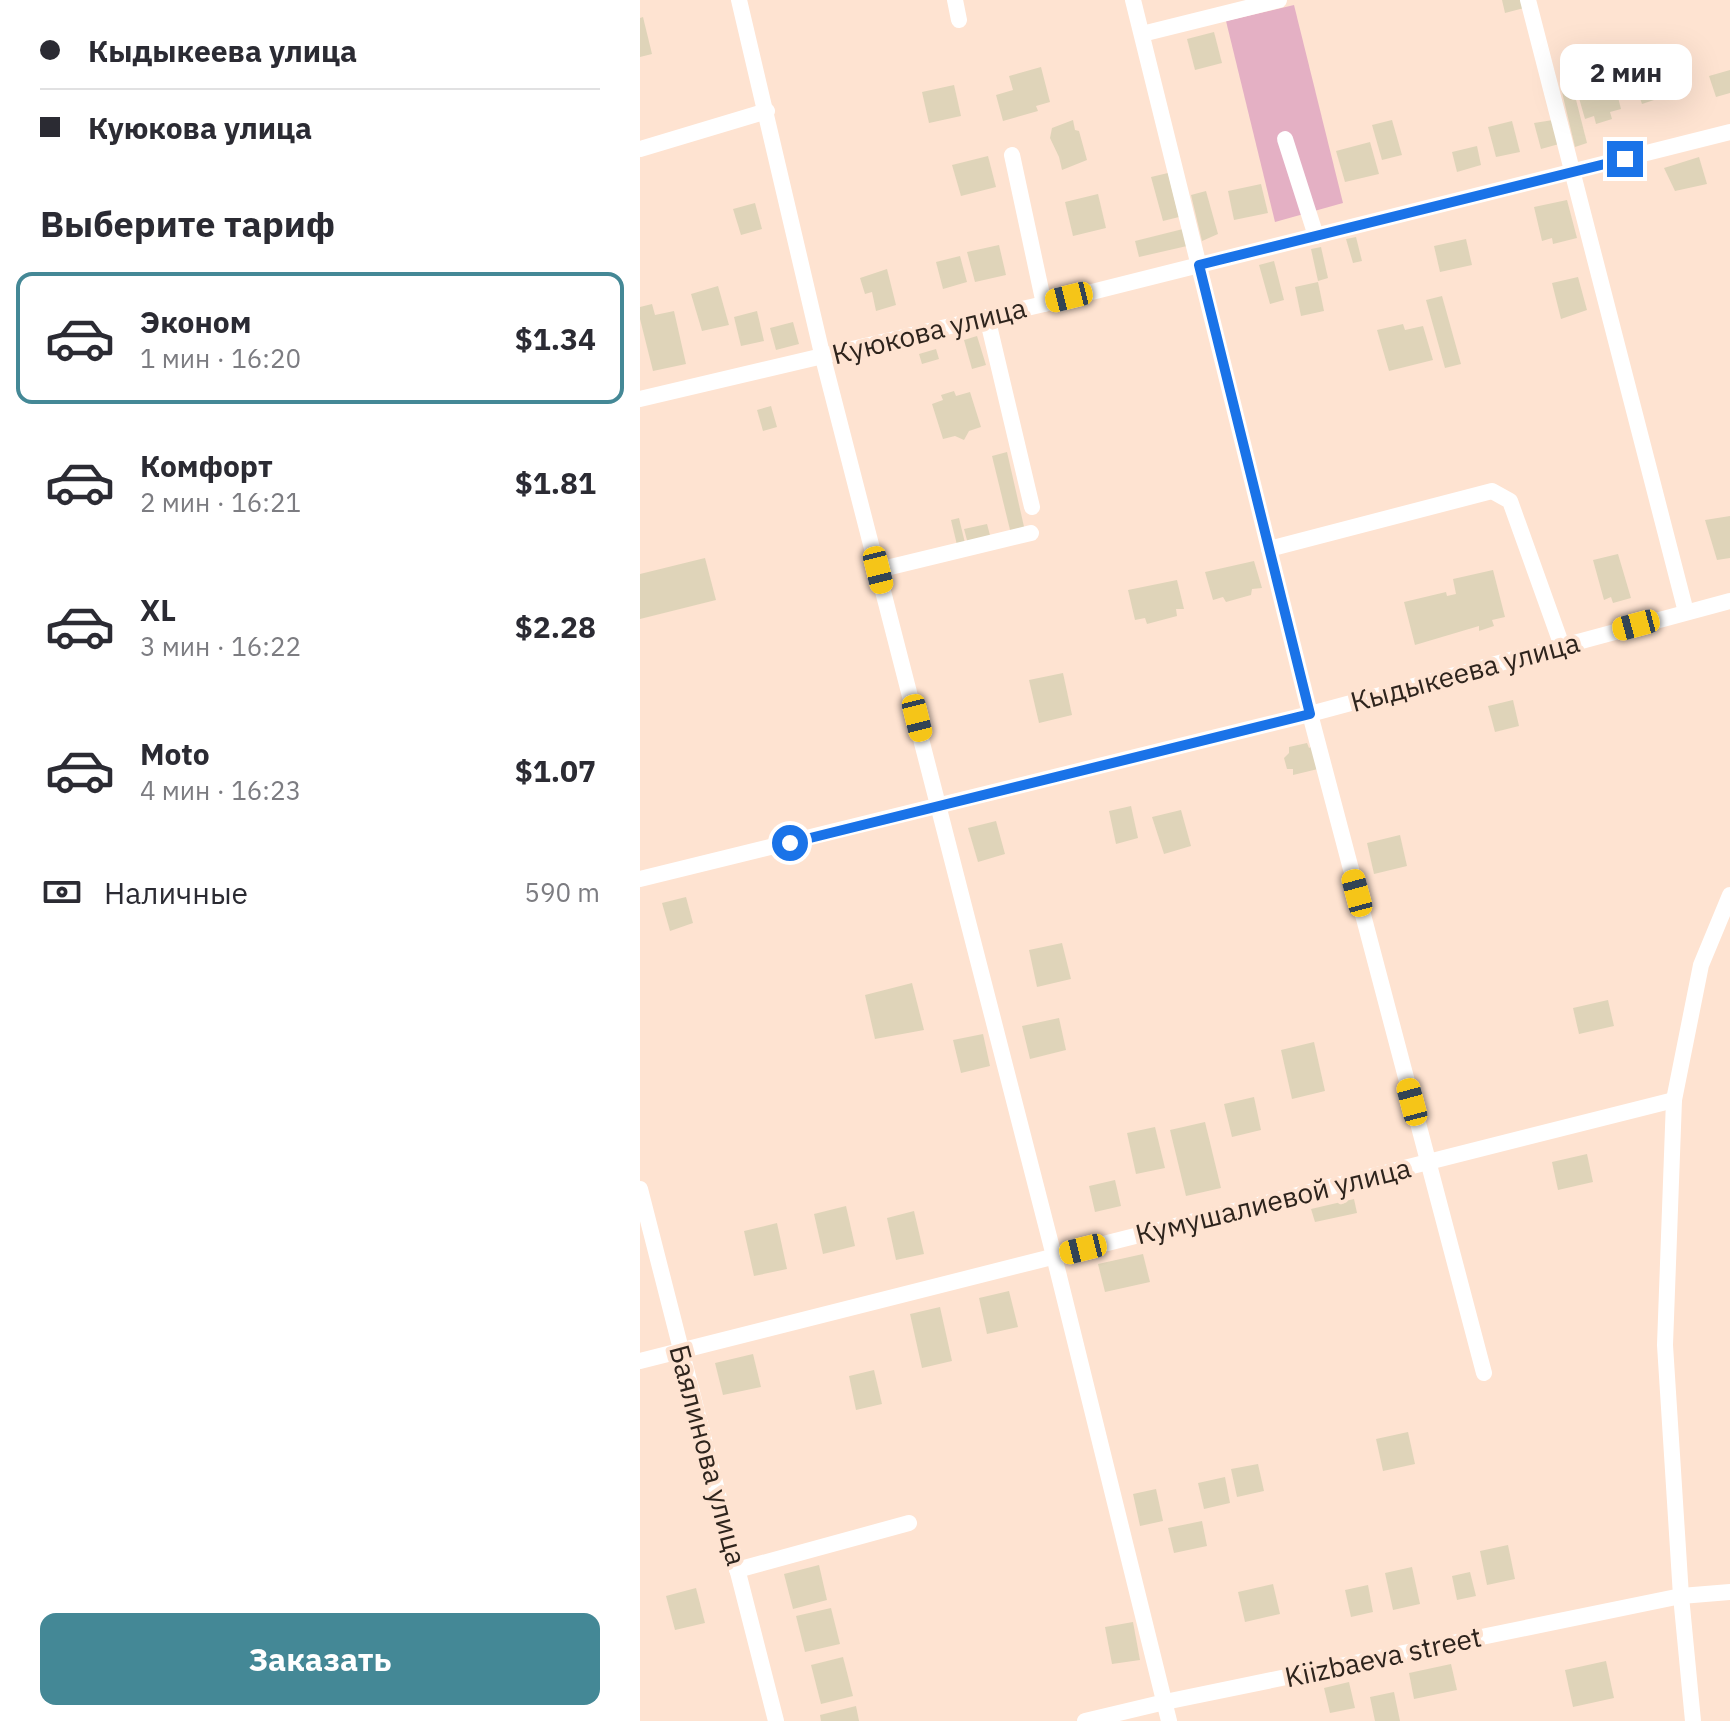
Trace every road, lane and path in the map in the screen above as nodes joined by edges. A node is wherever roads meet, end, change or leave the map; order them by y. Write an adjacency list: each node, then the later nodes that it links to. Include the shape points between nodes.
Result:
1 (739, 0): 8 (street)
2 (955, 0): 6 (street)
3 (1133, 0): 7 (street)
4 (1279, 0): 7 (street)
5 (1528, 0): 13 (street)
6 (959, 20)
7 (1142, 34): 15 (street)
8 (767, 111): 11 (street); 18 (street)
9 (1730, 132): 13 (street, Куюкова улица)
10 (1285, 139): 14 (street)
11 (640, 149)
12 (1012, 155): 16 (street)
13 (1573, 172): 14 (street, Куюкова улица); 25 (street)
14 (1316, 236): 15 (street, Куюкова улица)
15 (1199, 265): 16 (street, Куюкова улица); 22 (street)
16 (1044, 304): 17 (street, Куюкова улица)
17 (987, 317): 18 (street, Куюкова улица); 20 (street)
18 (823, 358): 19 (street, Куюкова улица); 23 (street)
19 (640, 399)
20 (1032, 507)
21 (1031, 533): 23 (street)
22 (1269, 549): 26 (street, via 1492,491 1510,501); 27 (street)
23 (878, 570): 28 (street)
24 (1730, 601): 25 (street, Кыдыкеева улица)
25 (1686, 612): 26 (street, Кыдыкеева улица)
26 (1562, 646): 27 (street, Кыдыкеева улица)
27 (1310, 714): 28 (street, Кыдыкеева улица); 32 (street)
28 (940, 807): 29 (street, Кыдыкеева улица); 34 (street)
29 (640, 879)
30 (1730, 895): 31 (street, via 1701,965)
31 (1674, 1100): 32 (street, Кумушалиевой улица); 41 (street, via 1665,1345)
32 (1428, 1161): 34 (street, Кумушалиевой улица); 37 (street)
33 (640, 1189): 35 (street, Баялинова улица)
34 (1054, 1256): 35 (street, Кумушалиевой улица); 42 (street)
35 (680, 1350): 36 (street, Кумушалиевой улица); 39 (street, Баялинова улица)
36 (640, 1361)
37 (1484, 1373)
38 (909, 1523): 39 (street)
39 (737, 1570): 43 (street, Баялинова улица)
40 (1730, 1592): 41 (street, Kiizbaeva street)
41 (1681, 1596): 42 (street, Kiizbaeva street); 46 (street)
42 (1165, 1702): 44 (street, Kiizbaeva street); 45 (street)
43 (776, 1721)
44 (1085, 1721)
45 (1169, 1721)
46 (1693, 1721)

